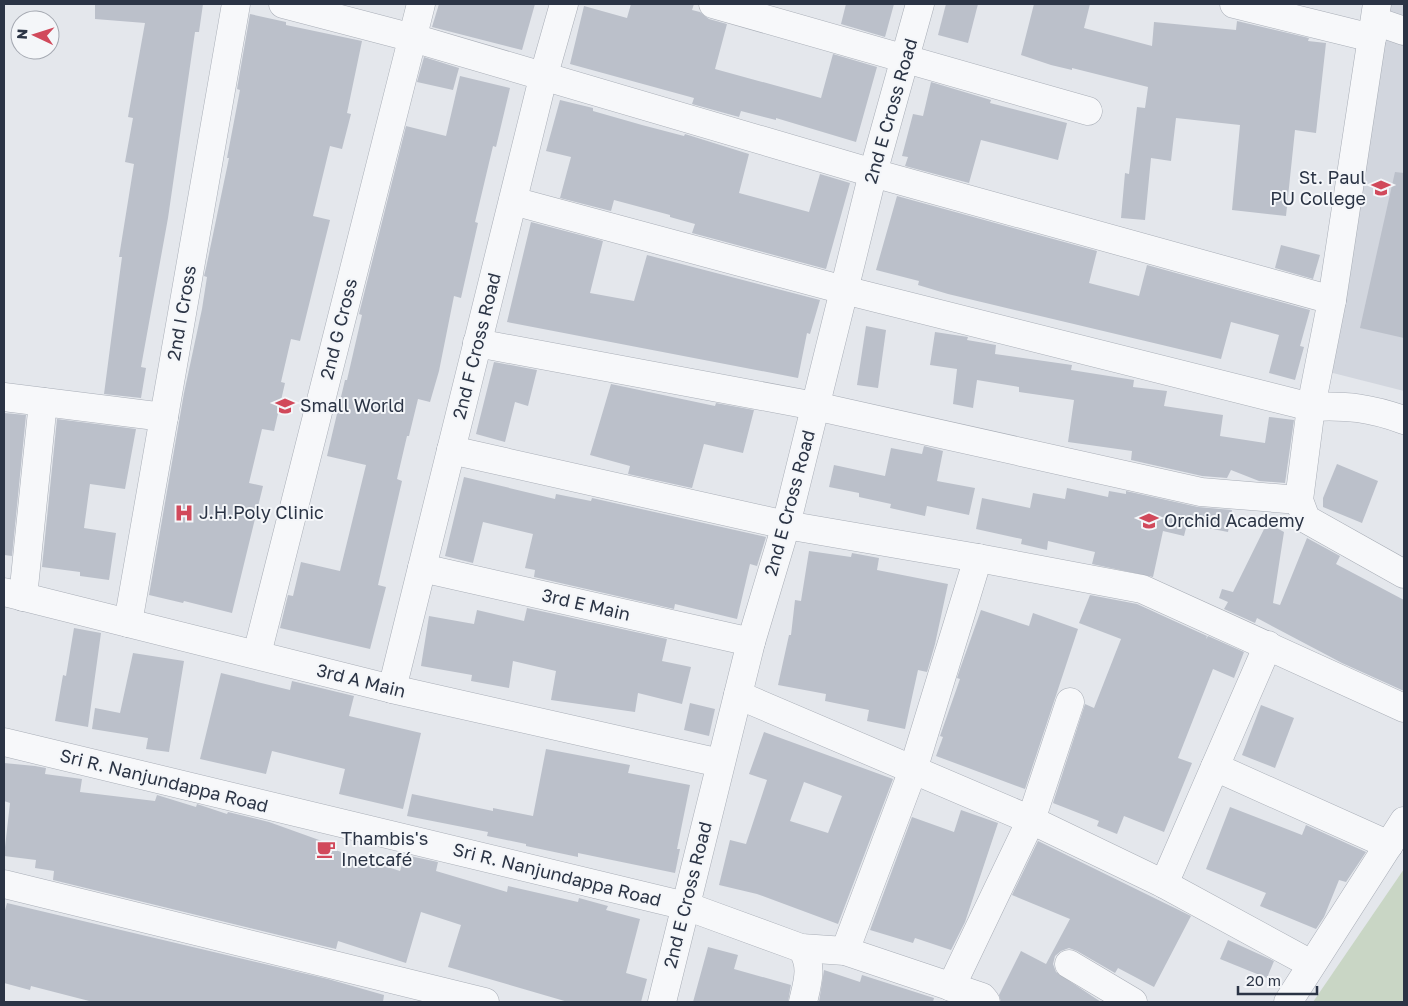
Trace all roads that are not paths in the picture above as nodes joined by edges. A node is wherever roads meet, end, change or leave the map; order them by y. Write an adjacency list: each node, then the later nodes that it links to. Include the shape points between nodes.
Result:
1 (236, 4): 23 (street, 2nd I Cross)
2 (283, 4): 10 (street)
3 (421, 4): 10 (street, 2nd G Cross)
4 (564, 4): 12 (street, 2nd F Cross Road)
5 (713, 4): 11 (street)
6 (920, 4): 11 (street, 2nd E Cross Road)
7 (1234, 4): 8 (street)
8 (1375, 21): 9 (street); 17 (street)
9 (1404, 31)
10 (413, 38): 12 (street); 35 (street, 2nd G Cross)
11 (906, 60): 13 (street); 14 (street, 2nd E Cross Road)
12 (543, 78): 14 (street); 15 (street, 2nd F Cross Road)
13 (1088, 111)
14 (873, 173): 16 (street, 2nd E Cross Road); 17 (street)
15 (513, 201): 16 (street); 18 (street, 2nd F Cross Road)
16 (844, 290): 21 (street, 2nd E Cross Road); 22 (street)
17 (1332, 300): 22 (street)
18 (477, 343): 21 (street); 25 (street, 2nd F Cross Road)
19 (4, 397): 20 (street)
20 (42, 402): 23 (street); 31 (street)
21 (815, 406): 26 (street, via 1201,492); 27 (street, 2nd E Cross Road)
22 (1311, 407): 24 (street, via 1372,409); 26 (street)
23 (164, 417): 32 (street, 2nd I Cross)
24 (1404, 420)
25 (451, 450): 27 (street); 29 (street, 2nd F Cross Road)
26 (1300, 500): 30 (street, via 1306,519)
27 (786, 525): 28 (street); 33 (street, 2nd E Cross Road)
28 (978, 558): 34 (street, via 1142,590); 43 (street)
29 (422, 568): 33 (street, 3rd E Main); 36 (street, 2nd F Cross Road)
30 (1404, 574)
31 (14, 595): 32 (street, 3rd A Main)
32 (128, 623): 35 (street, 3rd A Main)
33 (751, 642): 37 (street, 2nd E Cross Road)
34 (1268, 645): 39 (street); 42 (street)
35 (256, 654): 36 (street, 3rd A Main)
36 (392, 689): 41 (street, 3rd A Main)
37 (738, 695): 41 (street, 2nd E Cross Road); 43 (street)
38 (1070, 702): 44 (street)
39 (1404, 708)
40 (4, 742): 49 (street, Sri R. Nanjundappa Road)
41 (720, 763): 49 (street, 2nd E Cross Road)
42 (1215, 767): 46 (street); 48 (street)
43 (913, 770): 44 (street); 51 (street)
44 (1031, 820): 48 (street); 54 (street)
45 (1404, 821): 46 (street)
46 (1388, 845): 53 (street)
47 (4, 884): 55 (street)
48 (1164, 884): 53 (street)
49 (686, 906): 50 (street, Sri R. Nanjundappa Road); 56 (street, 2nd E Cross Road)
50 (802, 948): 51 (street, Sri R. Nanjundappa Road); 57 (street, via 810,972)
51 (846, 952): 54 (street, Sri R. Nanjundappa Road)
52 (1069, 964): 59 (street)
53 (1311, 964): 60 (street)
54 (951, 987): 58 (street, Sri R. Nanjundappa Road, via 982,997)
55 (485, 1002)
56 (662, 1002)
57 (804, 1002)
58 (986, 1002)
59 (1133, 1002)
60 (1288, 1002)

